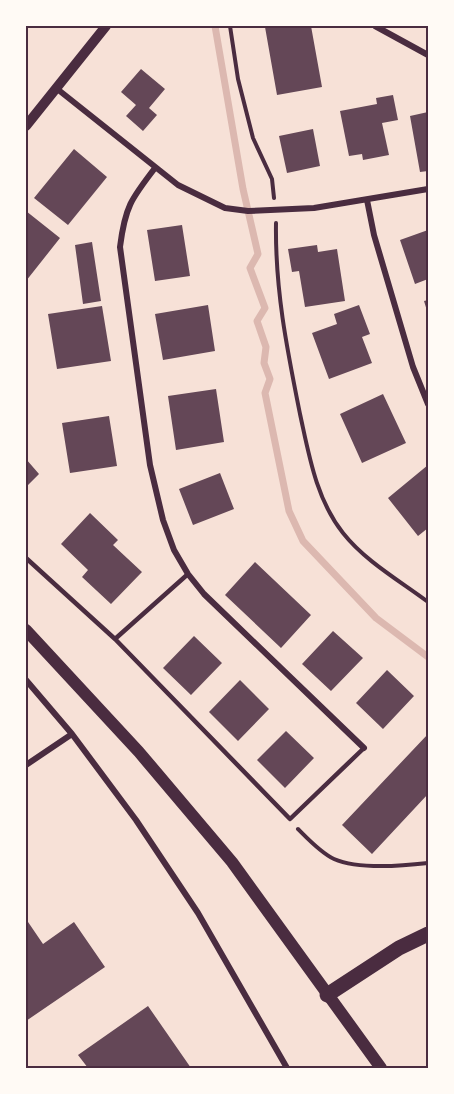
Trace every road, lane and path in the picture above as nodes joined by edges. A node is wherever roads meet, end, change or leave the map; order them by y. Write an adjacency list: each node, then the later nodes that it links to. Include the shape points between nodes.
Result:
1 (106, 26): 5 (street)
2 (230, 26): 10 (path, via 253,138 272,179)
3 (375, 26): 4 (street)
4 (429, 55)
5 (56, 88): 6 (street); 7 (street)
6 (26, 126)
7 (155, 168): 10 (street, via 225,208); 13 (street, via 132,198 123,219 120,247 150,465 163,520)
8 (429, 189): 9 (street)
9 (367, 200): 10 (street); 11 (street, via 413,367)
10 (272, 210): 14 (path, via 284,338 320,496 344,534)
11 (429, 404)
12 (26, 558): 16 (lane)
13 (188, 573): 16 (lane); 19 (street, via 204,594)
14 (429, 602)
15 (26, 630): 24 (main road, via 139,752 232,862)
16 (115, 639): 21 (lane)
17 (26, 681): 18 (street)
18 (72, 734): 20 (street); 25 (street, via 198,913)
19 (364, 748): 21 (lane)
20 (26, 765)
21 (290, 819): 22 (path, via 310,841 335,859 366,866)
22 (429, 863)
23 (429, 934): 24 (main road, via 399,948)
24 (327, 995): 26 (main road)
25 (286, 1068)
26 (381, 1068)

